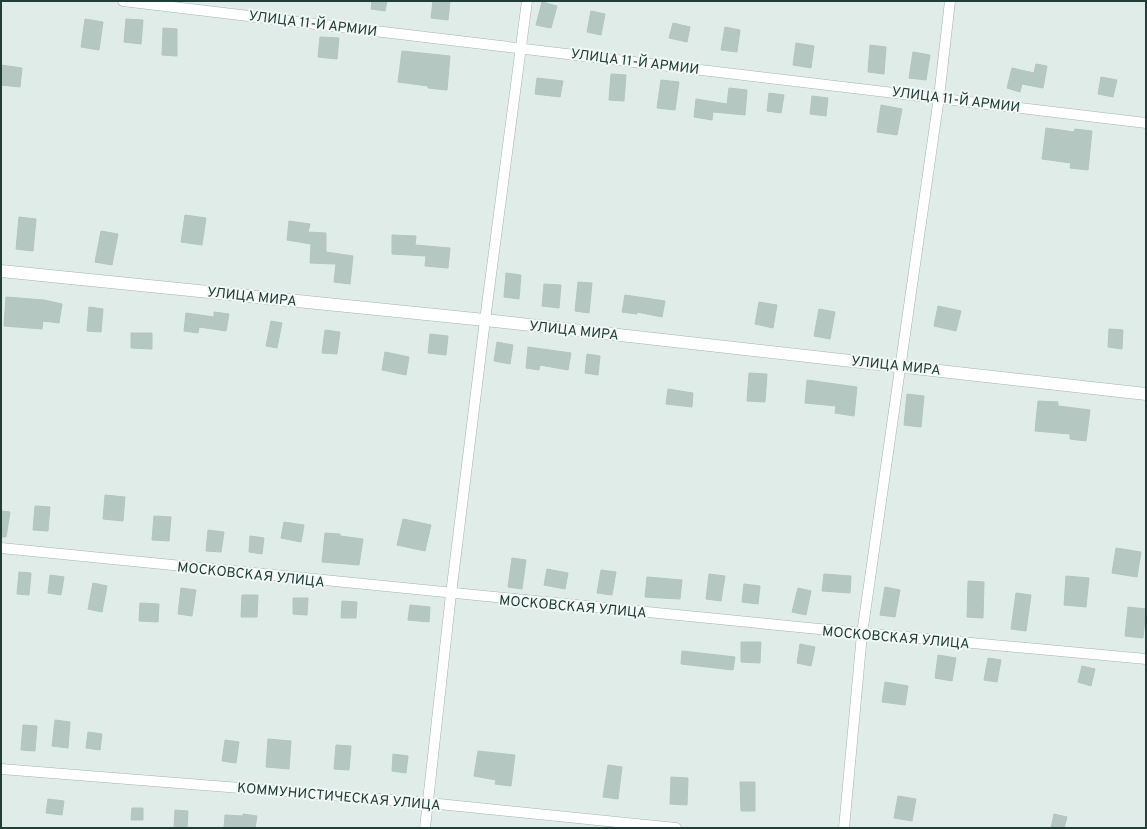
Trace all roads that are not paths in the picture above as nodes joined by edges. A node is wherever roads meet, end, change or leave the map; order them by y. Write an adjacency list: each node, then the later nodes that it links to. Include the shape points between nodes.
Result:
1 (123, 1): 4 (street, УЛИЦА 11-Й АРМИИ)
2 (527, 1): 4 (street)
3 (950, 1): 5 (street)
4 (521, 48): 5 (street, УЛИЦА 11-Й АРМИИ); 8 (street)
5 (939, 97): 6 (street, УЛИЦА 11-Й АРМИИ); 9 (street)
6 (1146, 123)
7 (1, 271): 8 (street, УЛИЦА МИРА)
8 (485, 320): 9 (street, УЛИЦА МИРА); 12 (street)
9 (900, 366): 10 (street, УЛИЦА МИРА); 13 (street)
10 (1146, 394)
11 (1, 548): 12 (street, МОСКОВСКАЯ УЛИЦА)
12 (452, 594): 13 (street, МОСКОВСКАЯ УЛИЦА); 16 (street)
13 (862, 634): 14 (street, МОСКОВСКАЯ УЛИЦА); 19 (street)
14 (1146, 659)
15 (1, 769): 16 (street, КОММУНИСТИЧЕСКАЯ УЛИЦА)
16 (429, 803): 17 (street); 18 (street, КОММУНИСТИЧЕСКАЯ УЛИЦА)
17 (426, 828)
18 (676, 828)
19 (844, 828)

